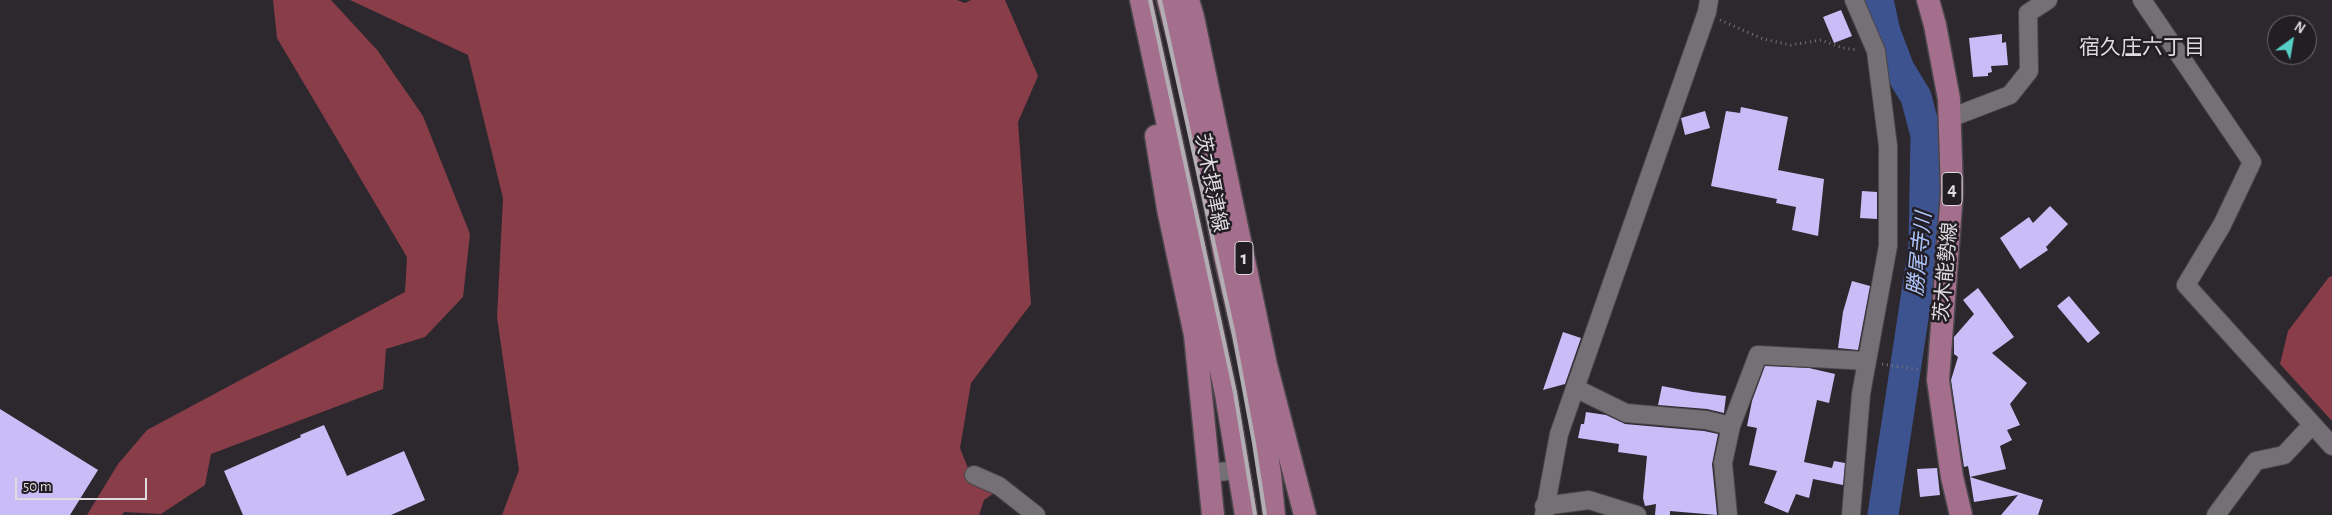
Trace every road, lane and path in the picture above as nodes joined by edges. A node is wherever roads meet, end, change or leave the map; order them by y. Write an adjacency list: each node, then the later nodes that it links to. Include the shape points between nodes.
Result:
1 (1126, 0): 22 (main road, via 1195,335 1219,472)
2 (1141, 0): 23 (main road, 茨木摂津線, via 1226,394)
3 (1188, 0): 18 (main road, 1)
4 (1854, 0): 10 (street)
5 (1928, 0): 11 (main road, 茨木能勢線 / 4)
6 (2048, 0): 11 (street, via 2028,13 2029,71 2010,95)
7 (2142, 0): 15 (street, via 2252,162 2222,225 2186,285)
8 (1171, 6): 24 (main road, 茨木摂津線 / 1, via 1196,106 1225,257 1259,402)
9 (1708, 6): 10 (path, via 1720,20 1763,39 1792,45 1821,40 1843,48); 14 (street)
10 (1876, 52): 12 (street, via 1888,146 1888,246)
11 (1950, 118): 13 (main road, 茨木能勢線 / 4, via 1952,192)
12 (1867, 361): 13 (path); 16 (street, via 1758,355); 29 (street, via 1861,394)
13 (1939, 373): 30 (main road, 茨木能勢線 / 4, via 1952,477)
14 (1575, 388): 16 (street, via 1626,413 1706,420); 20 (street, via 1559,434)
15 (2312, 424): 17 (street); 31 (street, via 2284,455 2256,461)
16 (1731, 426): 28 (street, via 1723,464)
17 (2332, 446)
18 (1289, 470): 25 (main road, 1); 26 (main road, 1)
19 (974, 475): 21 (street, via 999,486)
20 (1544, 511): 27 (street, via 1589,500)
21 (1036, 515)
22 (1213, 515)
23 (1246, 515)
24 (1274, 515)
25 (1293, 515)
26 (1305, 515)
27 (1637, 515)
28 (1728, 515)
29 (1851, 515)
30 (1961, 515)
31 (2216, 515)

